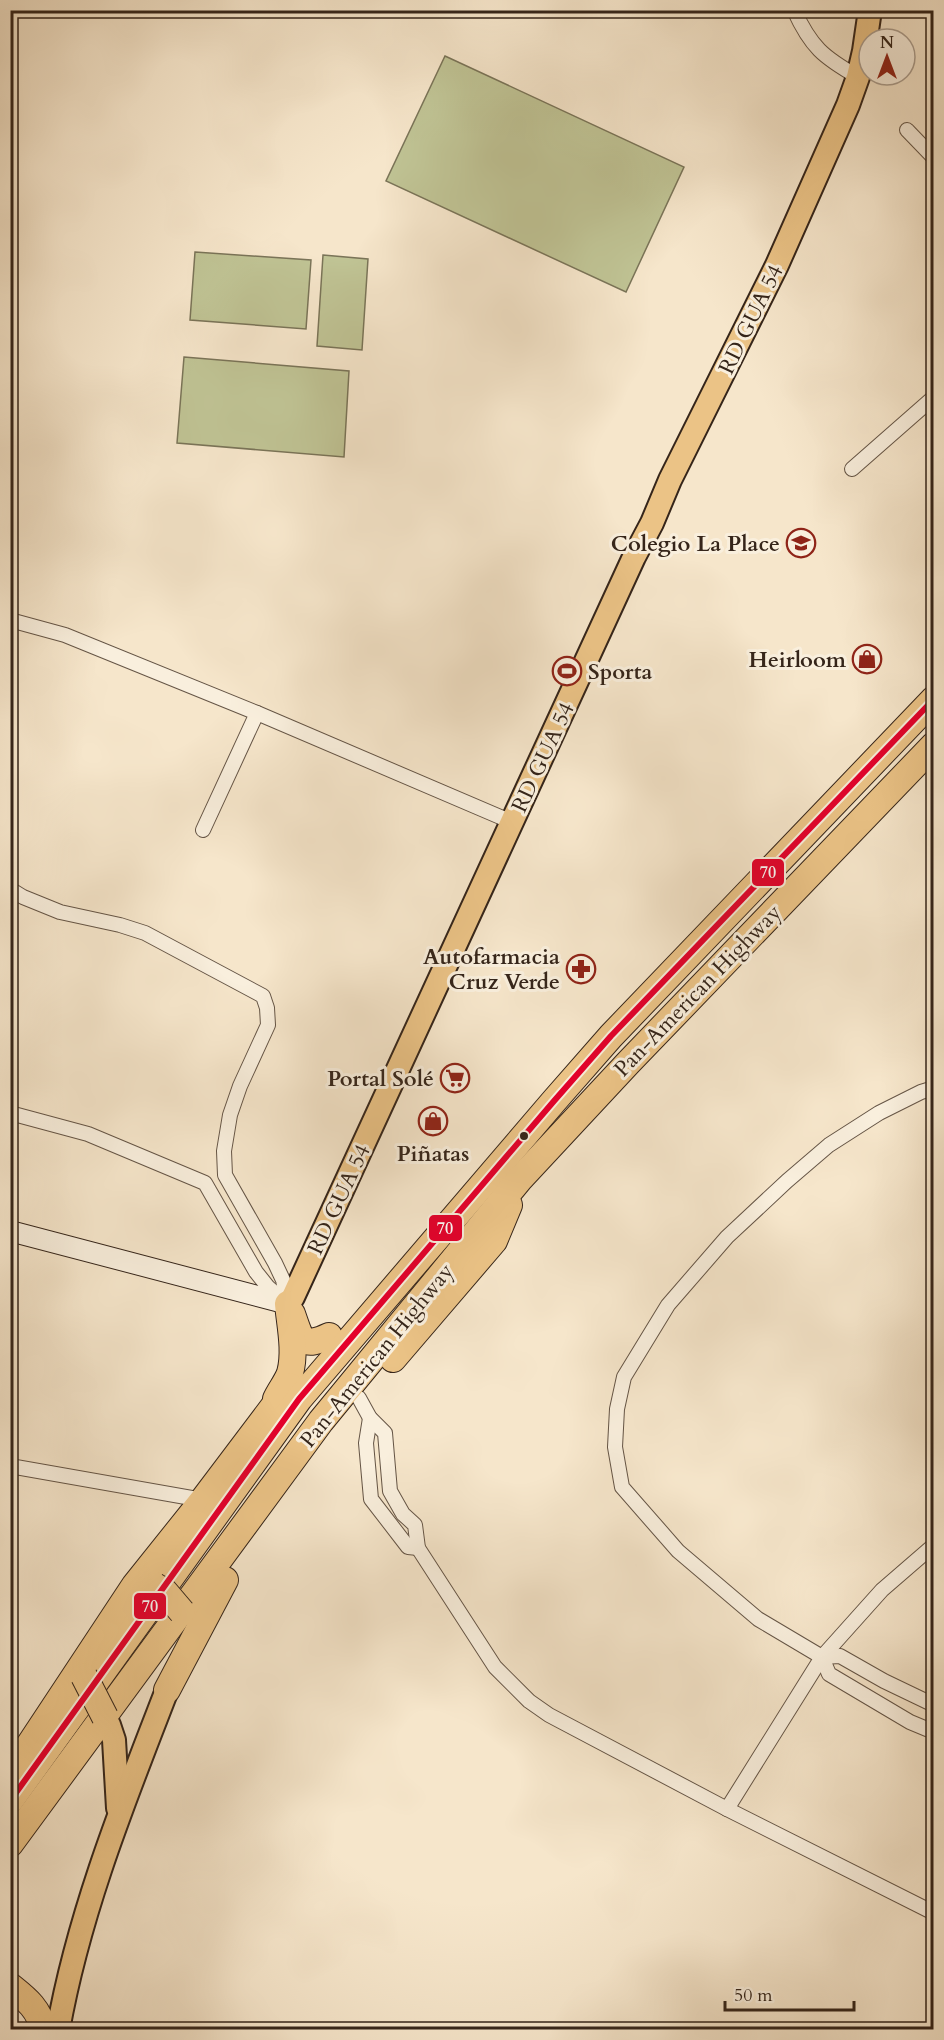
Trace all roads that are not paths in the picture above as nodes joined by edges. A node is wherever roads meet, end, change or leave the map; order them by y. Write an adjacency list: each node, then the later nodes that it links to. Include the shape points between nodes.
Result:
1 (794, 10): 4 (street, via 813,46)
2 (870, 10): 3 (main road, RD GUA 54)
3 (867, 27)
4 (857, 76)
5 (857, 80): 14 (main road, RD GUA 54, via 777,265 670,480)
6 (907, 130): 7 (street)
7 (933, 158)
8 (933, 397): 9 (street)
9 (852, 469)
10 (10, 620): 12 (street, via 65,635)
11 (933, 699): 18 (highway, Pan-American Highway, via 611,1036)
12 (257, 712): 14 (street); 15 (street)
13 (933, 745): 21 (highway, Pan-American Highway)
14 (512, 822): 24 (main road, RD GUA 54)
15 (203, 830)
16 (10, 889): 20 (street, via 60,912 145,933 263,996 268,1025 231,1115 224,1151)
17 (933, 1088): 35 (street, via 879,1113 829,1145 727,1237 668,1305 646,1338 624,1377 617,1409 615,1447 622,1487 687,1559 759,1619)
18 (554, 1101): 25 (highway, via 519,1126); 42 (highway, Pan-American Highway, via 299,1399)
19 (10, 1113): 22 (street, via 88,1134)
20 (225, 1175): 22 (street); 24 (street, via 275,1263)
21 (519, 1180): 26 (highway, via 494,1241); 45 (highway, Pan-American Highway, via 321,1421)
22 (206, 1184): 24 (street, via 256,1272)
23 (10, 1231): 24 (street)
24 (288, 1304): 25 (highway, via 306,1342); 27 (highway, via 291,1366)
25 (330, 1336): 27 (highway)
26 (364, 1408): 31 (street, via 385,1433 390,1491 403,1514 415,1525); 31 (street, via 371,1499 408,1547); 32 (highway, via 291,1487)
27 (268, 1412): 29 (highway)
28 (10, 1467): 29 (street)
29 (203, 1500): 33 (highway)
30 (933, 1545): 35 (street, via 882,1590)
31 (418, 1548): 43 (street, via 495,1667 529,1701)
32 (225, 1580): 34 (highway); 37 (highway)
33 (145, 1586): 34 (highway, bridge, via 170,1597); 36 (highway)
34 (182, 1622): 37 (highway); 39 (highway)
35 (822, 1657): 38 (street, via 840,1656); 40 (street, via 829,1674); 43 (street)
36 (82, 1671): 39 (highway, bridge); 41 (highway)
37 (166, 1690): 44 (main road)
38 (933, 1705)
39 (107, 1721): 44 (main road, via 114,1740); 46 (highway)
40 (933, 1732)
41 (10, 1774)
42 (10, 1801)
43 (727, 1809): 47 (street)
44 (118, 1816): 50 (main road, via 85,1918)
45 (10, 1844)
46 (10, 1856)
47 (933, 1913)
48 (10, 1986): 49 (highway, via 30,2002)
49 (43, 2030)
50 (58, 2030)

